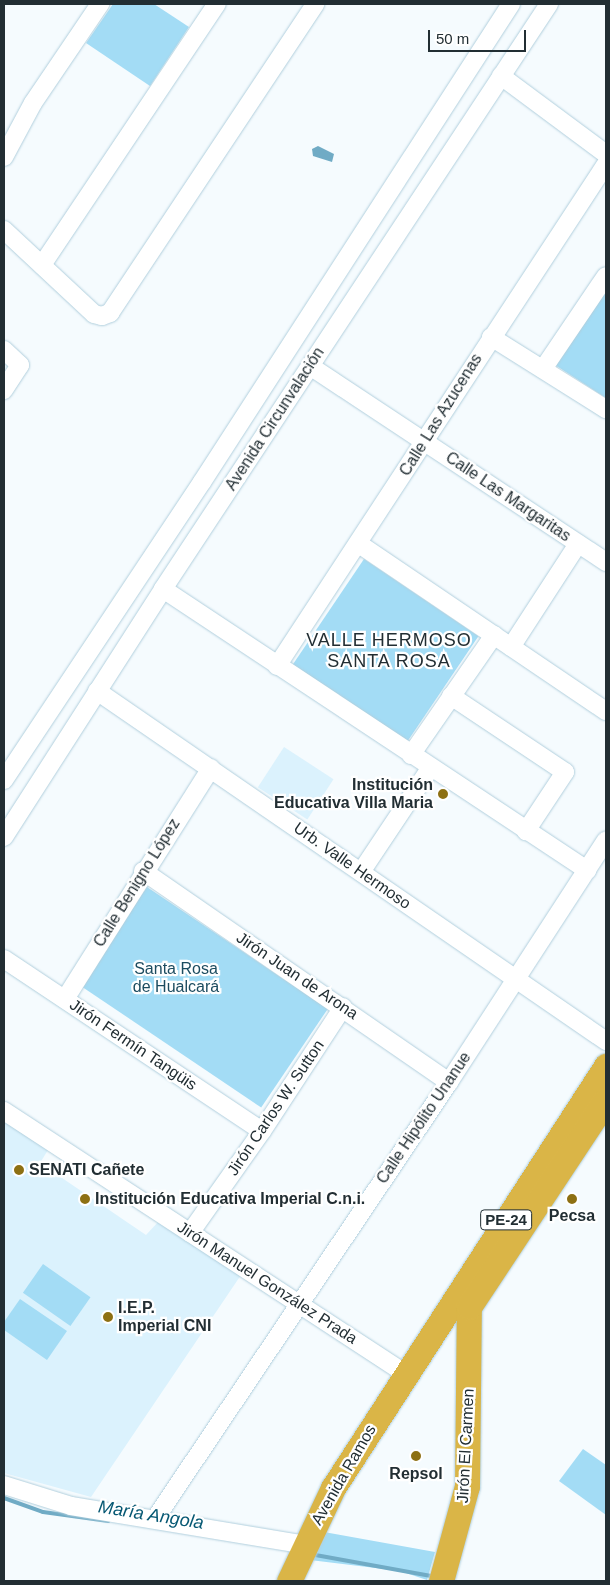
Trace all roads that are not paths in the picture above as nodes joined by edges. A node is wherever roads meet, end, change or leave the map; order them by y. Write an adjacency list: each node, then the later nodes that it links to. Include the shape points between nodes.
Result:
1 (100, 4): 8 (street, via 33,103)
2 (217, 4): 11 (street)
3 (315, 4): 11 (street, via 110,312 102,316 94,314)
4 (511, 4): 20 (street, Avenida Circunvalación)
5 (549, 4): 6 (street, Avenida Circunvalación)
6 (501, 76): 7 (street); 15 (street, Avenida Circunvalación)
7 (606, 154)
8 (4, 157)
9 (606, 164): 13 (street, Calle Las Azucenas)
10 (4, 230): 11 (street)
11 (42, 265)
12 (606, 276): 16 (street)
13 (491, 337): 16 (street); 19 (street, Calle Las Azucenas)
14 (4, 350): 17 (street, via 20,365)
15 (310, 366): 19 (street, Calle Las Margaritas); 21 (street, Avenida Circunvalación)
16 (543, 369): 18 (street)
17 (4, 390)
18 (606, 409)
19 (424, 442): 22 (street, Calle Las Azucenas); 23 (street, Calle Las Margaritas)
20 (202, 482): 21 (street); 24 (street, Avenida Circunvalación)
21 (223, 498): 26 (street, Avenida Circunvalación)
22 (359, 544): 28 (street); 30 (street, Calle Las Azucenas)
23 (578, 544): 25 (street, Calle Las Margaritas); 29 (street)
24 (151, 560): 26 (street); 37 (street, Avenida Circunvalación)
25 (606, 562)
26 (173, 573): 27 (street, Avenida Circunvalación)
27 (163, 589): 30 (street); 31 (street, Avenida Circunvalación)
28 (494, 635): 29 (street); 32 (street)
29 (511, 647): 33 (street)
30 (277, 666): 34 (street)
31 (97, 691): 35 (street, Urb. Valle Hermoso); 39 (street, Avenida Circunvalación)
32 (451, 696): 34 (street); 38 (street, via 566,772)
33 (606, 711)
34 (411, 755): 36 (street)
35 (211, 768): 42 (street, Calle Benigno López); 43 (street, Urb. Valle Hermoso)
36 (431, 768): 38 (street); 43 (street)
37 (4, 780)
38 (526, 831): 41 (street)
39 (4, 837)
40 (606, 840): 41 (street, Calle Hipólito Unanue)
41 (587, 870): 45 (street, Calle Hipólito Unanue)
42 (144, 871): 46 (street, Calle Benigno López); 47 (street, Jirón Juan de Arona)
43 (361, 872): 45 (street, Urb. Valle Hermoso)
44 (4, 959): 46 (street, Jirón Fermín Tangüis)
45 (516, 980): 48 (street, Urb. Valle Hermoso); 50 (street, Calle Hipólito Unanue)
46 (65, 999): 53 (street, Jirón Fermín Tangüis)
47 (343, 1007): 50 (street, Jirón Juan de Arona); 53 (street, Jirón Carlos W. Sutton)
48 (606, 1041)
49 (606, 1066): 56 (highway, PE-24)
50 (449, 1082): 55 (street, Calle Hipólito Unanue)
51 (606, 1100): 57 (highway, Jirón El Carmen / PE-24, via 470,1307)
52 (4, 1111): 54 (street, Jirón Manuel González Prada)
53 (262, 1131): 54 (street, Jirón Carlos W. Sutton)
54 (190, 1233): 55 (street, Jirón Manuel González Prada)
55 (298, 1302): 58 (street, Jirón Manuel González Prada); 60 (street, Calle Hipólito Unanue)
56 (435, 1327): 57 (highway); 58 (highway, PE-24)
57 (468, 1336): 63 (highway, Jirón El Carmen / PE-24, via 467,1486 463,1511)
58 (405, 1373): 61 (highway, Avenida Ramos / PE-24, via 333,1488)
59 (4, 1485): 60 (street, via 43,1500)
60 (155, 1519): 61 (street)
61 (306, 1545): 62 (highway, Avenida Ramos / PE-24)
62 (289, 1581)
63 (441, 1581)

